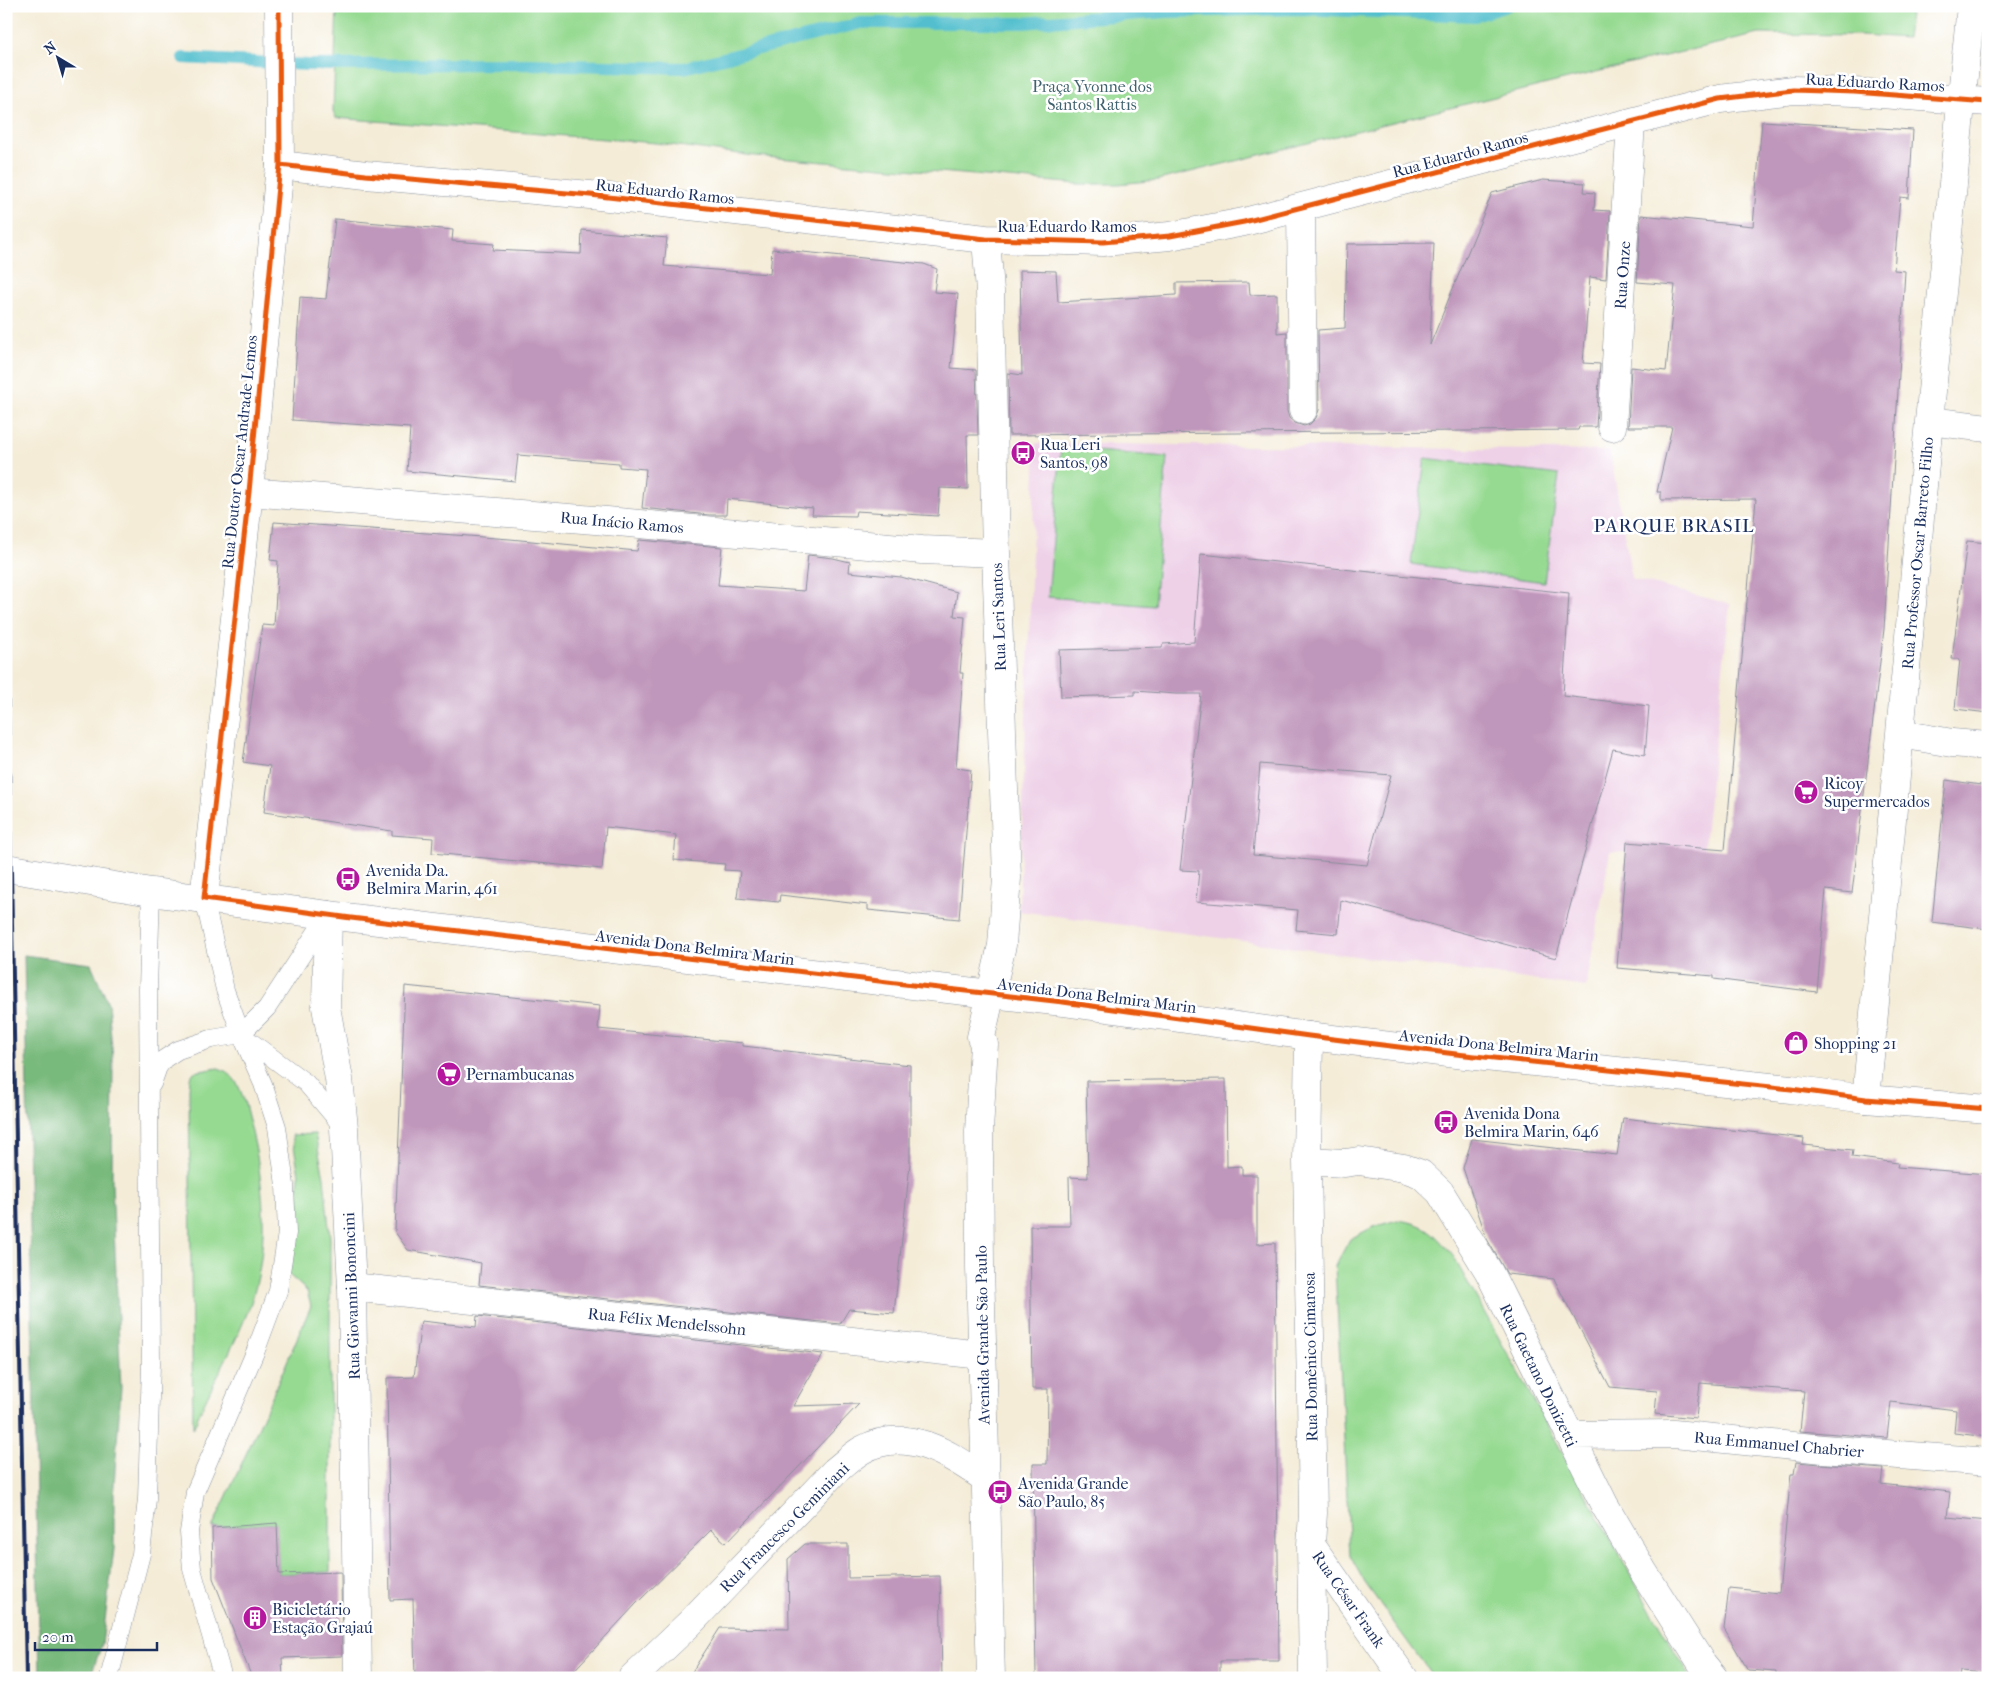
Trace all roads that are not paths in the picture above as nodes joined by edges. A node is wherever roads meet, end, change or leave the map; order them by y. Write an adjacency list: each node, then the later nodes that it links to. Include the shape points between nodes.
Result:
1 (279, 6): 6 (street, Rua Doutor Oscar Andrade Lemos)
2 (1971, 6): 3 (street, Rua Professor Oscar Barreto Filho)
3 (1960, 99): 4 (street, Rua Eduardo Ramos); 5 (street, Rua Eduardo Ramos, via 1793,90 1720,99); 10 (street, Rua Professor Oscar Barreto Filho)
4 (1988, 102)
5 (1631, 123): 7 (street, Rua Eduardo Ramos); 11 (street, Rua Onze)
6 (280, 165): 8 (street, Rua Eduardo Ramos, via 600,196); 13 (street, Rua Doutor Oscar Andrade Lemos)
7 (1301, 208): 8 (street, Rua Eduardo Ramos, via 1170,236 1104,242); 9 (street)
8 (986, 239): 14 (street, Rua Leri Santos)
9 (1303, 410)
10 (1929, 422): 12 (street); 15 (street, Rua Professor Oscar Barreto Filho)
11 (1612, 427)
12 (1988, 428)
13 (249, 492): 14 (street, Rua Inácio Ramos, via 607,520 922,550); 19 (street, Rua Doutor Oscar Andrade Lemos)
14 (996, 553): 21 (street, Rua Leri Santos, via 1007,878 1002,946)
15 (1901, 734): 16 (street); 24 (street, Rua Professor Oscar Barreto Filho)
16 (1988, 746)
17 (6, 868): 18 (street, Avenida Dona Belmira Marin)
18 (151, 892): 19 (street, Avenida Dona Belmira Marin); 25 (lane, via 148,989)
19 (204, 898): 20 (street, Avenida Dona Belmira Marin); 22 (lane, via 225,990)
20 (328, 915): 21 (street, Avenida Dona Belmira Marin); 22 (lane, via 267,1008); 27 (street, Rua Giovanni Bononcini, via 326,1007)
21 (991, 993): 23 (street, Avenida Dona Belmira Marin); 30 (street, Avenida Grande São Paulo, via 981,1037 984,1044 979,1131)
22 (241, 1034): 25 (lane, via 202,1041 164,1059 154,1075); 27 (lane, via 306,1083); 37 (lane, via 264,1084 276,1127 285,1185 287,1233 278,1291 195,1492 189,1532 192,1569)
23 (1309, 1036): 24 (street, Avenida Dona Belmira Marin); 28 (street, Rua Domênico Cimarosa)
24 (1866, 1099): 26 (street, Avenida Dona Belmira Marin)
25 (150, 1100): 36 (lane, via 151,1364 147,1499 141,1554)
26 (1988, 1109)
27 (344, 1128): 29 (street, Rua Giovanni Bononcini)
28 (1307, 1161): 31 (street, Rua Gaetano Donizetti, via 1359,1162 1404,1168 1421,1174 1434,1184 1489,1272); 34 (street, Rua Domênico Cimarosa)
29 (352, 1287): 30 (street, Rua Félix Mendelssohn); 38 (street, Rua Giovanni Bononcini)
30 (982, 1355): 33 (street, Avenida Grande São Paulo)
31 (1569, 1435): 32 (street, Rua Emmanuel Chabrier, via 1674,1434); 43 (street, Rua Gaetano Donizetti, via 1643,1571)
32 (1988, 1462)
33 (985, 1478): 35 (street, Rua Francesco Geminiani, via 963,1463 916,1441 892,1440 862,1450 835,1471 689,1624); 40 (street, Avenida Grande São Paulo)
34 (1311, 1545): 41 (street, Rua Domênico Cimarosa); 42 (street, Rua César Frank)
35 (658, 1666): 39 (street, Rua Francesco Geminiani)
36 (108, 1678)
37 (223, 1678)
38 (358, 1678)
39 (632, 1678)
40 (991, 1678)
41 (1312, 1678)
42 (1404, 1678)
43 (1714, 1678)

